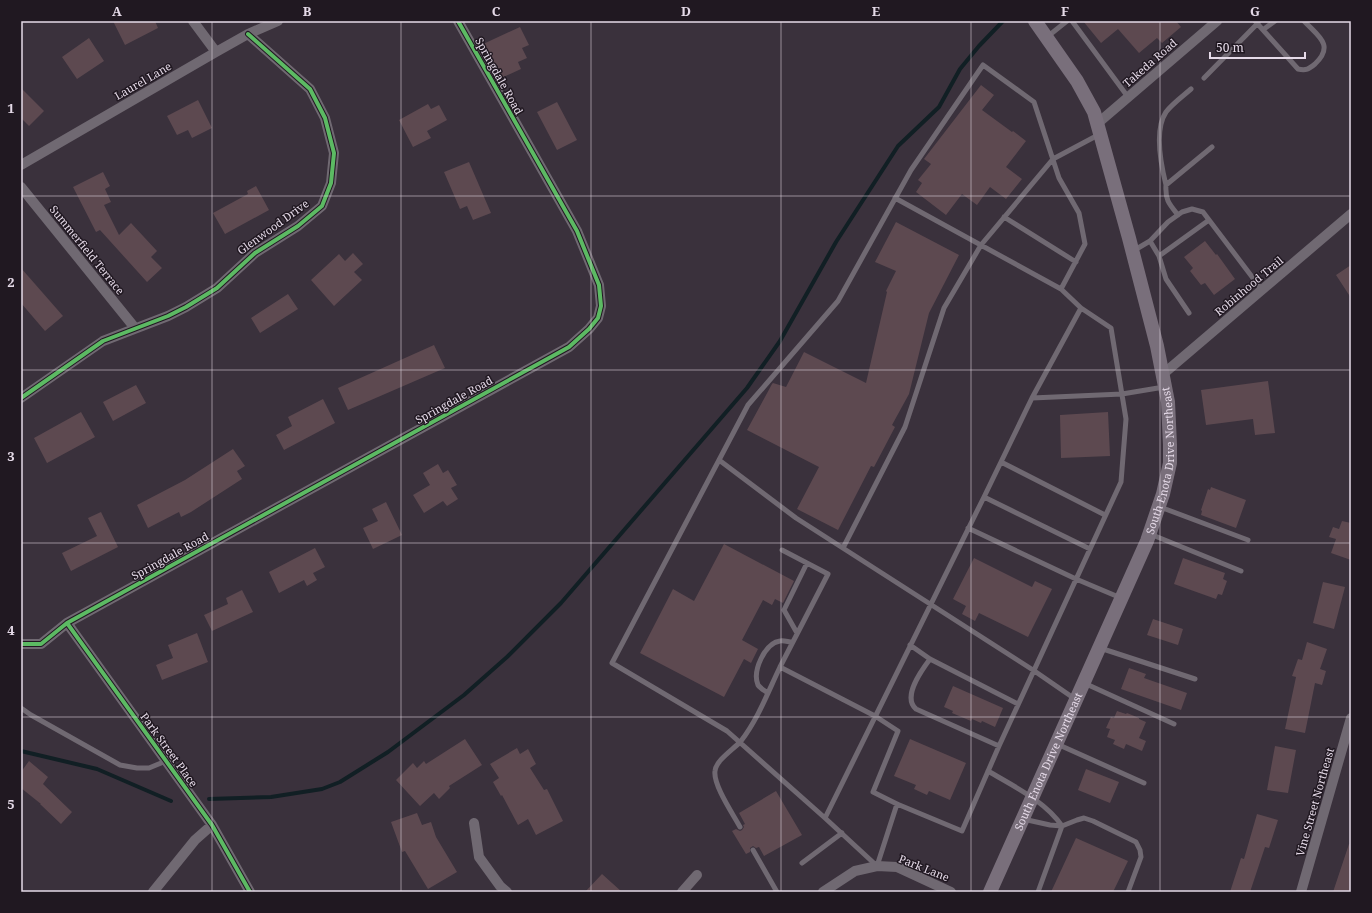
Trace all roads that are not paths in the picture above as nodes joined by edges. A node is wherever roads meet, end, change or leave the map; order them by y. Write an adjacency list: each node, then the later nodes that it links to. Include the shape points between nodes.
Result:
1 (193, 21): 14 (street)
2 (278, 21): 12 (street, Laurel Lane)
3 (458, 21): 59 (street, Springdale Road, via 577,231 599,285 601,306 598,318 589,330 569,347)
4 (1035, 21): 13 (main road, South Enota Drive Northeast)
5 (1067, 21): 13 (lane)
6 (1072, 21): 17 (lane)
7 (1217, 21): 17 (street, Takeda Road)
8 (1275, 21): 11 (lane)
9 (1304, 21): 11 (lane, via 1323,41 1325,50 1322,57 1309,69 1298,69)
10 (1256, 22): 11 (lane); 15 (lane)
11 (1264, 29)
12 (248, 34): 14 (street, Laurel Lane); 38 (street, Glenwood Drive, via 310,89 325,118 334,152 331,183 322,206 298,226 254,253 217,288 168,316)
13 (1047, 37): 18 (main road, South Enota Drive Northeast, via 1077,81 1094,112)
14 (216, 52): 21 (street, Laurel Lane)
15 (1204, 78)
16 (1191, 90): 22 (lane, via 1167,111 1162,119 1160,160)
17 (1128, 98): 18 (street, Takeda Road)
18 (1099, 128): 20 (lane); 31 (main road, South Enota Drive Northeast)
19 (1212, 147): 22 (lane)
20 (1053, 159): 24 (lane, via 1034,102 983,65 911,170); 27 (lane); 33 (lane, via 1059,178 1079,213 1085,244)
21 (21, 166)
22 (1166, 185): 26 (lane, via 1165,195 1168,204)
23 (21, 187): 38 (street, Summerfield Terrace)
24 (895, 198): 30 (lane); 43 (lane, via 838,301 748,405)
25 (1351, 214): 35 (street, Robinhood Trail)
26 (1178, 215): 28 (lane, via 1192,209 1204,212); 29 (lane)
27 (1004, 217): 30 (lane); 33 (lane)
28 (1209, 220): 32 (lane); 35 (lane)
29 (1150, 241): 31 (lane); 32 (lane)
30 (981, 245): 34 (lane); 51 (lane, via 944,308 905,426)
31 (1133, 251): 39 (main road, South Enota Drive Northeast)
32 (1158, 256): 37 (lane, via 1166,279)
33 (1076, 262): 34 (lane)
34 (1061, 289): 36 (lane)
35 (1262, 290): 39 (street, Robinhood Trail)
36 (1081, 308): 40 (lane, via 1111,328); 42 (lane)
37 (1189, 313)
38 (135, 328): 41 (street, Glenwood Drive, via 103,341)
39 (1164, 381): 40 (lane); 46 (main road, South Enota Drive Northeast, via 1168,402 1170,463)
40 (1122, 394): 42 (lane); 47 (lane, via 1126,419 1121,482)
41 (21, 398)
42 (1032, 398): 44 (lane)
43 (719, 460): 51 (lane, via 796,518); 77 (lane, via 612,663 727,731)
44 (1001, 462): 45 (lane); 47 (lane)
45 (984, 497): 48 (lane); 52 (lane)
46 (1159, 506): 49 (main road, South Enota Drive Northeast); 50 (lane)
47 (1106, 515): 52 (lane)
48 (968, 528): 56 (lane); 58 (lane)
49 (1149, 534): 55 (lane); 57 (main road, South Enota Drive Northeast)
50 (1248, 540)
51 (843, 548): 58 (lane)
52 (1090, 549): 56 (lane)
53 (782, 550): 54 (lane)
54 (807, 563): 60 (lane, via 784,610); 60 (lane, via 828,574)
55 (1241, 571)
56 (1076, 579): 57 (lane); 67 (lane)
57 (1122, 598): 64 (main road, South Enota Drive Northeast)
58 (931, 604): 63 (lane); 67 (lane)
59 (67, 623): 62 (street, Springdale Road, via 41,644); 80 (street, Park Street Place)
60 (797, 633): 61 (lane)
61 (792, 642): 66 (lane); 70 (lane, via 780,641 769,647 762,657 756,675 759,686)
62 (21, 644)
63 (910, 646): 65 (lane); 74 (lane)
64 (1099, 648): 68 (lane); 69 (main road, South Enota Drive Northeast)
65 (930, 659): 72 (lane); 79 (lane, via 910,695 911,704 916,709)
66 (780, 667): 70 (lane); 74 (lane)
67 (1033, 670): 71 (lane); 72 (lane)
68 (1195, 679)
69 (1083, 682): 71 (main road, South Enota Drive Northeast); 76 (lane)
70 (768, 693): 77 (lane)
71 (1076, 699): 78 (main road, South Enota Drive Northeast)
72 (1018, 704): 79 (lane)
73 (21, 708): 80 (lane, via 120,766 149,768)
74 (875, 716): 84 (lane, via 898,731 873,792); 85 (lane)
75 (1351, 718): 106 (street, Vine Street Northeast)
76 (1174, 724)
77 (740, 742): 85 (lane); 90 (lane, via 718,763 715,771 717,784)
78 (1056, 743): 82 (lane); 83 (main road, South Enota Drive Northeast)
79 (999, 746): 81 (lane)
80 (166, 761): 88 (street, Park Street Place)
81 (988, 770): 83 (lane); 84 (lane, via 962,831)
82 (1144, 783)
83 (1031, 798): 86 (main road, South Enota Drive Northeast); 89 (lane, via 1055,816)
84 (897, 804): 94 (lane)
85 (825, 818): 91 (lane)
86 (1022, 819): 89 (lane); 103 (main road, South Enota Drive Northeast)
87 (474, 823): 98 (street, via 479,857)
88 (212, 824): 96 (street, via 194,840); 97 (street, Park Street Place)
89 (1062, 826): 104 (lane); 105 (lane, via 1084,818 1136,842 1141,857)
90 (740, 827)
91 (842, 833): 93 (lane); 94 (lane)
92 (753, 850): 100 (lane)
93 (802, 863)
94 (877, 866): 101 (street, Park Lane, via 855,871); 102 (street, Park Lane, via 897,867)
95 (697, 875): 99 (street)
96 (153, 892)
97 (250, 892)
98 (507, 892)
99 (682, 892)
100 (777, 892)
101 (823, 892)
102 (951, 892)
103 (990, 892)
104 (1038, 892)
105 (1128, 892)
106 (1301, 892)

